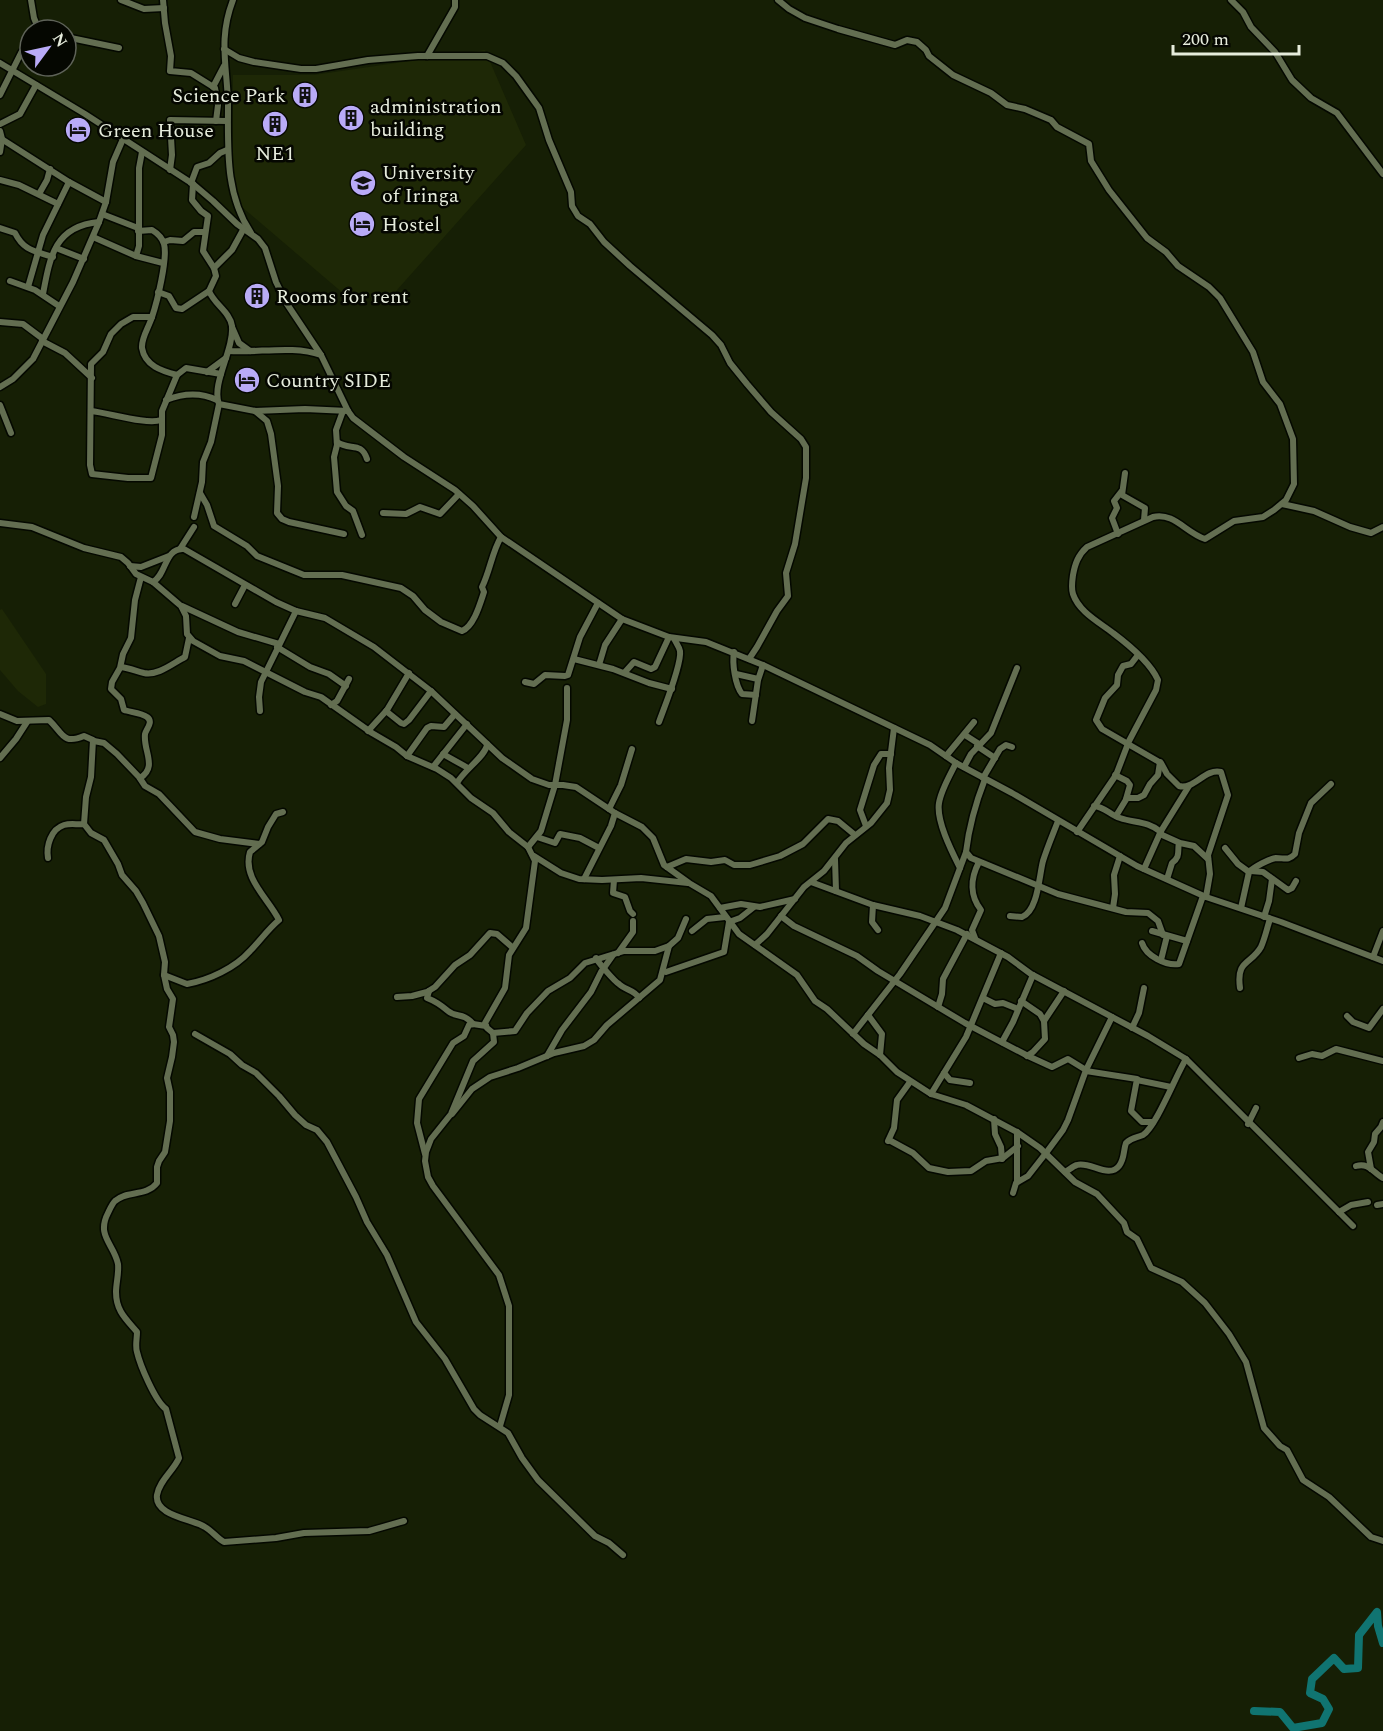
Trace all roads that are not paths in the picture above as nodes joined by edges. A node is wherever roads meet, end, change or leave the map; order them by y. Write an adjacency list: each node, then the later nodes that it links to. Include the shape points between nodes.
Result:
1 (30, 0): 9 (street)
2 (121, 0): 8 (street, via 144,9)
3 (164, 0): 8 (street)
4 (233, 0): 12 (street)
5 (455, 0): 13 (street, via 455,7)
6 (778, 0): 87 (street, via 805,18 838,29 896,45 907,40 917,42 953,75 1007,105 1051,120 1089,144 1091,161 1112,195 1147,238 1216,294 1253,352 1263,382 1280,404 1294,443 1294,484)
7 (1231, 0): 32 (street, via 1275,52 1292,80 1311,98 1337,113)
8 (164, 8): 19 (street, via 170,71 190,73)
9 (35, 18)
10 (78, 39): 11 (street)
11 (119, 48)
12 (224, 49): 13 (street, via 254,62 307,69); 16 (street)
13 (427, 56): 115 (street, via 487,56 510,68 539,108 579,216 630,266 712,335 759,398 804,443 806,478 786,573 788,596)
14 (18, 60): 17 (street)
15 (0, 63): 17 (street)
16 (224, 66): 19 (street); 22 (street)
17 (12, 70): 18 (street); 20 (street)
18 (36, 85): 23 (street, via 20,114); 25 (street)
19 (213, 87): 21 (street, via 218,96)
20 (0, 95)
21 (216, 121): 22 (street); 31 (street, via 170,120)
22 (227, 121): 27 (street)
23 (0, 124)
24 (0, 131): 26 (street)
25 (123, 139): 29 (street); 37 (street, via 113,162)
26 (1, 142): 28 (street); 30 (street)
27 (227, 150): 35 (street, via 197,167); 45 (street, via 235,203)
28 (0, 152)
29 (142, 152): 31 (street); 42 (street)
30 (50, 169): 34 (street); 36 (street)
31 (170, 170): 35 (street)
32 (1383, 174)
33 (0, 180): 36 (street)
34 (69, 182): 37 (street); 38 (street)
35 (192, 184): 43 (street); 44 (street, via 192,200 208,215)
36 (39, 194): 38 (street)
37 (106, 202): 39 (street)
38 (58, 204): 49 (street)
39 (102, 214): 40 (street); 42 (street)
40 (99, 222): 46 (street); 48 (street, via 72,229)
41 (0, 228): 49 (street, via 15,233 21,245)
42 (138, 230): 47 (street, via 152,230); 51 (street)
43 (243, 230): 45 (street); 54 (street, via 232,250)
44 (205, 232): 47 (street, via 194,232 183,241); 54 (street, via 203,251)
45 (253, 236): 67 (street, via 265,248 287,304)
46 (93, 237): 51 (street); 52 (street)
47 (164, 242): 53 (street)
48 (56, 248): 50 (street); 52 (street)
49 (37, 252): 50 (street); 56 (street)
50 (53, 257): 59 (street)
51 (139, 257): 53 (street)
52 (84, 259): 60 (street)
53 (163, 263): 58 (street)
54 (214, 268): 57 (street, via 216,279)
55 (10, 281): 56 (street)
56 (28, 287): 59 (street)
57 (209, 291): 58 (street, via 179,309 169,296); 63 (street)
58 (158, 292): 61 (street)
59 (43, 294): 60 (street)
60 (59, 306): 64 (street)
61 (152, 316): 70 (street, via 142,342 143,352 152,365); 71 (street, via 133,317 116,329 92,364)
62 (0, 320): 64 (street, via 23,324)
63 (232, 326): 65 (street, via 241,345); 66 (street)
64 (43, 340): 71 (street, via 65,353); 72 (street, via 27,365)
65 (252, 352): 66 (street); 67 (street, via 300,350)
66 (228, 354): 68 (street); 69 (street)
67 (321, 355): 78 (street)
68 (207, 372): 69 (street); 70 (street, via 186,368)
69 (221, 374): 74 (street)
70 (177, 375): 73 (street)
71 (92, 378): 76 (street)
72 (0, 387)
73 (166, 400): 74 (street, via 189,394 207,395); 79 (street)
74 (218, 402): 77 (street); 85 (street, via 203,462)
75 (0, 405): 80 (street)
76 (91, 411): 79 (street, via 144,422); 79 (street, via 91,471 99,476 151,478 161,439)
77 (255, 411): 78 (street); 94 (street, via 267,422 271,434 280,517)
78 (346, 411): 81 (street, via 336,430); 86 (street)
79 (160, 420)
80 (11, 434)
81 (337, 442): 82 (street, via 361,448); 96 (street, via 337,492 353,511)
82 (367, 459)
83 (1125, 473): 84 (street)
84 (1121, 492): 90 (street, via 1145,508); 95 (street, via 1114,501 1117,508 1112,518)
85 (200, 493): 89 (street); 97 (street, via 214,526 248,546 257,556 304,575 342,575 398,586 441,622 462,631 471,624)
86 (459, 494): 88 (street, via 440,514 426,507 406,514); 97 (street)
87 (1282, 504): 90 (street, via 1260,518 1234,521 1206,539 1170,517 1160,515); 93 (street, via 1314,511 1371,533)
88 (383, 513)
89 (194, 518)
90 (1144, 520): 95 (street)
91 (0, 523): 100 (street, via 32,527 84,548 121,557)
92 (194, 527): 98 (street)
93 (1383, 527)
94 (344, 534)
95 (1118, 534): 113 (street, via 1092,544 1079,555 1072,592 1089,615)
96 (362, 535)
97 (501, 537): 104 (street)
98 (180, 549): 99 (street); 103 (street)
99 (170, 555): 100 (street, via 141,567); 102 (street)
100 (130, 566): 101 (street)
101 (141, 577): 102 (street); 118 (street, via 131,638)
102 (153, 582): 106 (street)
103 (244, 585): 105 (street); 107 (street)
104 (598, 603): 108 (street); 114 (street, via 580,637)
105 (235, 604)
106 (181, 606): 110 (street); 111 (street)
107 (296, 610): 111 (street); 122 (street, via 330,620)
108 (622, 619): 109 (street); 116 (street, via 605,645)
109 (672, 637): 112 (street, via 706,642); 121 (street, via 655,668 634,662); 127 (street, via 680,652)
110 (189, 638): 118 (street, via 185,657 162,669 146,674); 120 (street, via 220,656)
111 (278, 646): 120 (street); 130 (street, via 310,667 348,683)
112 (734, 652): 115 (street); 123 (street)
113 (1138, 655): 144 (street, via 1158,680); 144 (street, via 1131,664 1123,666 1117,685 1096,717 1102,729)
114 (574, 659): 116 (street); 125 (street, via 567,675 549,674 534,684)
115 (749, 659): 117 (street)
116 (599, 665): 121 (street)
117 (764, 665): 124 (street); 140 (street)
118 (121, 667): 161 (street, via 111,690 121,699 124,710 146,716 150,723 145,734 150,762 147,773)
119 (1017, 668): 146 (street, via 991,732)
120 (266, 671): 130 (street); 131 (street, via 260,690)
121 (625, 672): 127 (street)
122 (410, 673): 128 (street); 132 (street)
123 (736, 674): 124 (street); 129 (street, via 741,693)
124 (758, 679): 129 (street)
125 (525, 682)
126 (567, 688): 165 (street, via 567,720)
127 (672, 689): 137 (street)
128 (430, 691): 132 (street, via 405,723); 134 (street)
129 (756, 695): 135 (street)
130 (332, 705): 141 (street)
131 (261, 711)
132 (386, 711): 141 (street)
133 (0, 714): 136 (street)
134 (455, 714): 139 (street); 151 (street, via 444,727 427,728)
135 (752, 721)
136 (27, 722): 143 (street, via 49,720 62,737 75,740 84,736); 153 (street)
137 (659, 722)
138 (974, 722): 142 (street)
139 (467, 724): 145 (street); 149 (street)
140 (894, 728): 150 (street); 152 (street)
141 (368, 730): 151 (street)
142 (964, 735): 146 (street); 152 (street)
143 (94, 741): 161 (street, via 117,753); 173 (street)
144 (1128, 743): 155 (street); 160 (street)
145 (487, 744): 159 (street, via 485,752); 165 (street, via 532,779)
146 (978, 745): 154 (street); 158 (street)
147 (1012, 747): 154 (street, via 1004,746)
148 (632, 749): 169 (street)
149 (443, 754): 157 (street); 159 (street)
150 (891, 754): 174 (street, via 889,797 880,814); 174 (street, via 882,754 874,765 860,810)
151 (407, 756): 157 (street)
152 (946, 756): 156 (street)
153 (0, 758)
154 (995, 758): 162 (street)
155 (1160, 762): 166 (street, via 1179,786); 167 (street, via 1158,775 1142,796)
156 (956, 763): 158 (street); 192 (street, via 939,810)
157 (433, 767): 163 (street)
158 (964, 767): 162 (street)
159 (468, 768): 163 (street)
160 (1115, 775): 167 (street, via 1130,785); 168 (street)
161 (140, 778): 180 (street, via 195,832)
162 (984, 779): 172 (street); 184 (street)
163 (457, 783): 181 (street)
164 (1331, 784): 194 (street, via 1311,803 1293,857 1272,859)
165 (555, 785): 169 (street, via 576,787); 178 (street)
166 (1189, 786): 176 (street); 189 (street, via 1219,770 1228,791)
167 (1126, 799): 171 (street)
168 (1094, 806): 171 (street); 175 (street)
169 (612, 811): 182 (street, via 611,826); 191 (street, via 649,834)
170 (283, 812): 180 (street, via 276,814)
171 (1116, 816): 176 (street, via 1149,824)
172 (1058, 821): 175 (street); 202 (street)
173 (84, 824): 187 (street, via 57,829 46,848); 238 (street, via 104,840 122,875 143,903 159,936)
174 (866, 826): 177 (street)
175 (1077, 832): 186 (street)
176 (1160, 833): 179 (street); 193 (street)
177 (855, 835): 188 (street); 191 (street, via 838,821 828,819 803,844 750,865 686,859)
178 (537, 837): 181 (street); 182 (street, via 555,843 560,834 568,834)
179 (1179, 843): 189 (street, via 1196,848); 196 (street, via 1179,854)
180 (259, 844): 238 (street, via 249,854 249,871 279,920 248,953 215,975 187,984)
181 (528, 847): 185 (street)
182 (599, 848): 195 (street)
183 (1225, 848): 194 (street)
184 (966, 852): 190 (street); 192 (street)
185 (534, 856): 195 (street, via 561,873); 228 (street, via 526,928)
186 (1120, 856): 193 (street); 209 (street, via 1114,875)
187 (48, 858)
188 (835, 859): 200 (street); 203 (street)
189 (1208, 859): 204 (street, via 1210,874)
190 (979, 862): 202 (street); 223 (street, via 972,891 981,910 972,930)
191 (667, 867): 201 (street)
192 (960, 868): 216 (street, via 950,899)
193 (1144, 869): 196 (street)
194 (1250, 871): 197 (street, via 1260,871); 210 (street)
195 (586, 877): 198 (street)
196 (1167, 879): 204 (street)
197 (1272, 879): 199 (street, via 1290,890); 213 (street)
198 (614, 880): 201 (street, via 641,878); 230 (street, via 613,893 625,897 633,917 633,932)
199 (1296, 881)
200 (811, 882): 203 (street); 205 (street)
201 (689, 883): 208 (street, via 711,896)
202 (1039, 886): 209 (street); 212 (street, via 1028,914)
203 (836, 891): 206 (street)
204 (1204, 896): 210 (street); 224 (street)
205 (795, 899): 207 (street); 211 (street)
206 (873, 904): 216 (street); 217 (street, via 872,922)
207 (754, 907): 208 (street, via 741,904); 215 (street)
208 (720, 908): 215 (street)
209 (1113, 908): 222 (street, via 1153,916)
210 (1241, 908): 213 (street)
211 (781, 916): 226 (street); 240 (street)
212 (1010, 916)
213 (1267, 918): 231 (street); 243 (street, via 1260,947 1243,965)
214 (686, 919): 227 (street, via 678,938)
215 (727, 919): 218 (street, via 707,919); 226 (street); 237 (street, via 724,952)
216 (936, 922): 221 (street); 240 (street)
217 (878, 930)
218 (692, 931)
219 (1152, 931): 222 (street)
220 (1383, 931): 231 (street)
221 (967, 934): 223 (street); 250 (street, via 943,979)
222 (1165, 935): 224 (street); 234 (street)
223 (976, 939): 229 (street)
224 (1187, 941): 234 (street, via 1179,964)
225 (1142, 943): 234 (street, via 1148,953)
226 (755, 945): 263 (street, via 797,975 815,1001)
227 (669, 946): 230 (street); 233 (street)
228 (512, 947): 244 (street, via 490,933); 259 (street, via 505,988)
229 (1001, 953): 239 (street); 248 (street)
230 (615, 954): 232 (street); 236 (street)
231 (1372, 957): 235 (street)
232 (596, 958): 236 (street); 261 (street, via 548,991 515,1031)
233 (665, 958): 237 (street); 241 (street)
234 (1161, 960)
235 (1383, 961)
236 (604, 968): 247 (street); 266 (street)
237 (666, 972): 241 (street)
238 (164, 975): 299 (street, via 173,999 169,1027 174,1038 166,1078 171,1113 165,1152 153,1188 115,1201 104,1222 106,1241 118,1264 119,1307 124,1320 136,1332 138,1355 149,1384 166,1409 179,1458 158,1490 159,1506 203,1526 224,1542 369,1531)
239 (1033, 975): 245 (street); 249 (street)
240 (895, 980): 250 (street); 253 (street)
241 (657, 984): 247 (street)
242 (1144, 988): 260 (street)
243 (1240, 988)
244 (429, 991): 246 (street); 258 (street, via 427,998 467,1017)
245 (1064, 991): 255 (street); 256 (street)
246 (398, 997)
247 (639, 998): 266 (street, via 589,1044)
248 (983, 998): 252 (street); 257 (street)
249 (1021, 1001): 252 (street); 256 (street)
250 (938, 1007): 257 (street)
251 (1383, 1009): 254 (street, via 1370,1028)
252 (1018, 1010): 264 (street)
253 (868, 1015): 263 (street); 265 (street, via 882,1034)
254 (1347, 1016)
255 (1112, 1017): 260 (street); 271 (street)
256 (1044, 1021): 267 (street, via 1045,1039)
257 (969, 1023): 264 (street); 272 (street)
258 (473, 1024): 259 (street); 287 (street, via 453,1043 419,1099 417,1123)
259 (486, 1026): 261 (street)
260 (1132, 1028): 269 (street)
261 (493, 1033): 279 (street, via 494,1042 473,1062)
262 (195, 1034): 298 (street, via 256,1073 306,1125 318,1130 386,1252 419,1328 444,1359 474,1409)
263 (853, 1034): 265 (street)
264 (1002, 1042): 267 (street)
265 (880, 1055): 274 (street)
266 (546, 1056): 279 (street, via 490,1077 472,1089)
267 (1027, 1056): 271 (street, via 1052,1067 1068,1059)
268 (1299, 1058): 270 (street, via 1322,1056 1336,1049)
269 (1185, 1059): 276 (street); 283 (street)
270 (1383, 1061)
271 (1086, 1070): 273 (street); 286 (street, via 1063,1130)
272 (944, 1073): 275 (street, via 950,1080); 277 (street)
273 (1137, 1080): 276 (street); 281 (street, via 1131,1110 1142,1122)
274 (910, 1082): 277 (street); 288 (street, via 897,1100 888,1142 913,1153 929,1168 948,1172 969,1171 986,1161)
275 (970, 1083)
276 (1172, 1087): 281 (street)
277 (931, 1094): 280 (street)
278 (1256, 1108): 283 (street)
279 (451, 1114): 287 (street, via 431,1139)
280 (994, 1119): 284 (street); 288 (street)
281 (1153, 1122): 291 (street, via 1143,1134 1126,1143 1116,1169 1080,1165)
282 (1383, 1122): 290 (street, via 1368,1152)
283 (1248, 1124): 296 (street)
284 (1017, 1132): 285 (street); 286 (street)
285 (1018, 1146): 288 (street); 293 (street)
286 (1046, 1153): 291 (street); 293 (street, via 1028,1176)
287 (425, 1156): 298 (street, via 430,1181 499,1275 509,1305 509,1395)
288 (1002, 1159)
289 (1356, 1166): 290 (street)
290 (1371, 1168): 292 (street)
291 (1065, 1172): 300 (street, via 1097,1194 1116,1214 1139,1242 1151,1268 1182,1282 1212,1311 1245,1359 1264,1428 1287,1450 1303,1480 1327,1495 1371,1537)
292 (1383, 1178)
293 (1017, 1182): 294 (street)
294 (1013, 1193)
295 (1368, 1202): 296 (street)
296 (1338, 1212): 297 (street)
297 (1353, 1226)
298 (500, 1426): 301 (street, via 538,1480 595,1536)
299 (404, 1521)
300 (1383, 1541)
301 (622, 1555)

